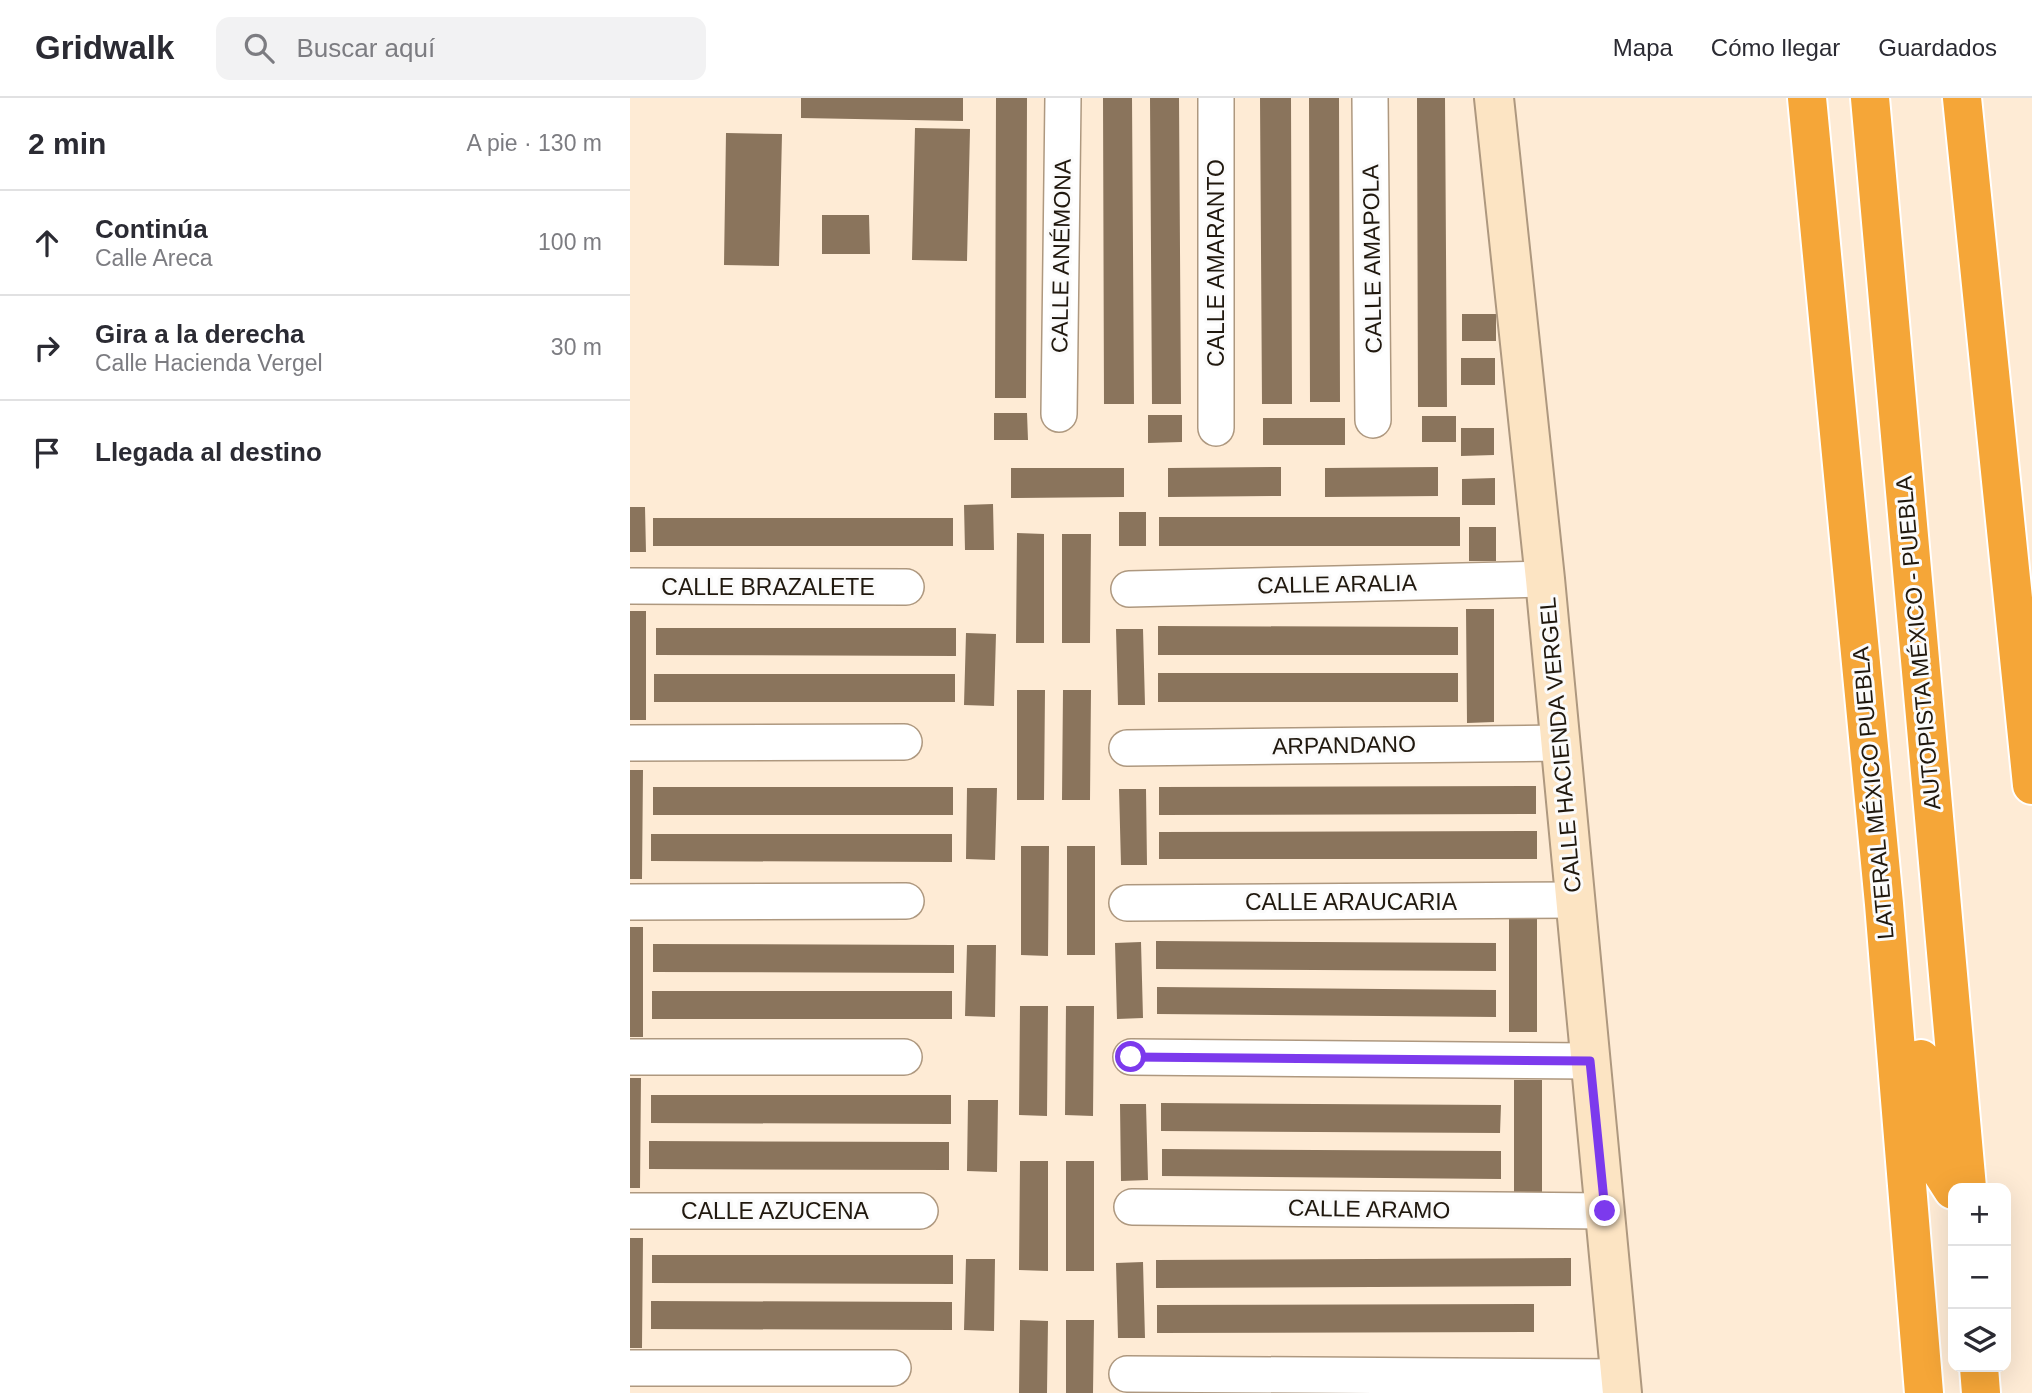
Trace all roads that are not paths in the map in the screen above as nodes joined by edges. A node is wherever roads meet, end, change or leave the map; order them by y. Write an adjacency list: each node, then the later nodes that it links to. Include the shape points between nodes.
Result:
1 (1063, 98): 8 (street, CALLE ANÉMONA)
2 (1216, 98): 10 (street, CALLE AMARANTO)
3 (1370, 98): 9 (street, CALLE AMAPOLA)
4 (1494, 98): 11 (street, CALLE HACIENDA VERGEL)
5 (1807, 98): 24 (highway, LATERAL MÉXICO PUEBLA)
6 (1870, 98): 30 (highway, AUTOPISTA MÉXICO - PUEBLA)
7 (1962, 98): 19 (highway)
8 (1059, 414)
9 (1373, 420)
10 (1216, 428)
11 (1545, 579): 14 (street, CALLE ARALIA); 17 (street, CALLE HACIENDA VERGEL)
12 (630, 586): 13 (street, CALLE BRAZALETE)
13 (906, 587)
14 (1129, 589)
15 (904, 742): 16 (street)
16 (630, 743)
17 (1560, 743): 18 (street, ARPANDANO); 20 (street, CALLE HACIENDA VERGEL)
18 (1127, 748)
19 (2032, 785)
20 (1575, 900): 23 (street, CALLE ARAUCARIA); 28 (street, CALLE HACIENDA VERGEL)
21 (906, 901): 22 (street)
22 (630, 902)
23 (1127, 903)
24 (1884, 904): 29 (highway, via 1914,1009 1935,1162); 40 (highway, LATERAL MÉXICO PUEBLA)
25 (630, 1057): 26 (street)
26 (904, 1057)
27 (1131, 1057): 28 (street)
28 (1590, 1061): 34 (street, CALLE HACIENDA VERGEL)
29 (1948, 1183)
30 (1967, 1183)
31 (1132, 1207): 34 (street, CALLE ARAMO)
32 (630, 1211): 33 (street, CALLE AZUCENA)
33 (920, 1211)
34 (1605, 1211): 39 (street, CALLE HACIENDA VERGEL)
35 (630, 1368): 36 (street)
36 (893, 1368)
37 (1979, 1372): 41 (highway)
38 (1127, 1374): 39 (street)
39 (1621, 1385)
40 (1924, 1393)
41 (1981, 1393)

